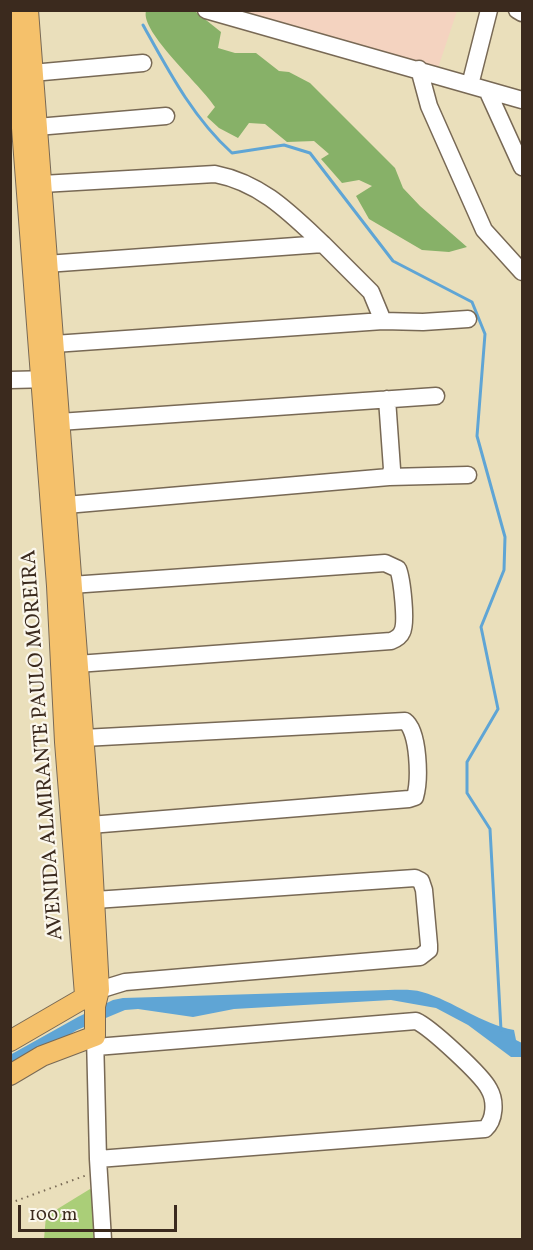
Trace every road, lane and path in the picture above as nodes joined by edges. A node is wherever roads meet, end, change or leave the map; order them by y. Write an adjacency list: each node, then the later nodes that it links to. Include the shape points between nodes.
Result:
1 (13, 10): 23 (main road, AVENIDA ALMIRANTE PAULO MOREIRA)
2 (28, 10): 9 (main road, AVENIDA ALMIRANTE PAULO MOREIRA)
3 (206, 10): 8 (street)
4 (489, 10): 10 (street)
5 (517, 10): 6 (street)
6 (522, 13)
7 (143, 63): 9 (street)
8 (418, 69): 10 (street); 19 (street, via 429,106 484,230)
9 (32, 73): 14 (main road, AVENIDA ALMIRANTE PAULO MOREIRA)
10 (470, 85): 11 (street)
11 (487, 90): 12 (street); 15 (street)
12 (522, 100)
13 (166, 116): 14 (street)
14 (37, 127): 16 (main road, AVENIDA ALMIRANTE PAULO MOREIRA)
15 (522, 167)
16 (42, 184): 17 (street, via 215,174 236,178 280,204); 18 (main road, AVENIDA ALMIRANTE PAULO MOREIRA)
17 (323, 244): 18 (street); 21 (street, via 370,292)
18 (46, 264): 22 (main road, AVENIDA ALMIRANTE PAULO MOREIRA)
19 (522, 272)
20 (468, 319): 21 (street)
21 (382, 321): 22 (street)
22 (54, 344): 23 (main road, AVENIDA ALMIRANTE PAULO MOREIRA)
23 (48, 379): 24 (street); 27 (main road, AVENIDA ALMIRANTE PAULO MOREIRA); 36 (main road, AVENIDA ALMIRANTE PAULO MOREIRA)
24 (10, 380)
25 (436, 396): 26 (street)
26 (387, 399): 27 (street); 29 (street, via 392,469)
27 (59, 423): 30 (main road, AVENIDA ALMIRANTE PAULO MOREIRA)
28 (468, 475): 29 (street)
29 (389, 477): 30 (street)
30 (66, 505): 31 (main road, AVENIDA ALMIRANTE PAULO MOREIRA)
31 (71, 585): 32 (main road, AVENIDA ALMIRANTE PAULO MOREIRA); 32 (street, via 385,563 398,569 401,577 404,629 391,641)
32 (77, 664): 33 (main road, AVENIDA ALMIRANTE PAULO MOREIRA)
33 (83, 738): 34 (main road, AVENIDA ALMIRANTE PAULO MOREIRA); 34 (street, via 405,720 414,732 418,777 415,797 409,800)
34 (90, 825): 35 (main road, AVENIDA ALMIRANTE PAULO MOREIRA)
35 (95, 900): 36 (main road, AVENIDA ALMIRANTE PAULO MOREIRA); 36 (street, via 415,878 424,890 429,950 420,957 125,982)
36 (94, 1016): 37 (main road); 38 (main road); 39 (street, AVENIDA ALMIRANTE PAULO MOREIRA); 39 (street, via 416,1021 437,1035 489,1088 494,1102 493,1115 485,1129)
37 (10, 1041)
38 (10, 1076)
39 (98, 1164): 40 (path); 41 (street, AVENIDA ALMIRANTE PAULO MOREIRA)
40 (10, 1203)
41 (103, 1239)

